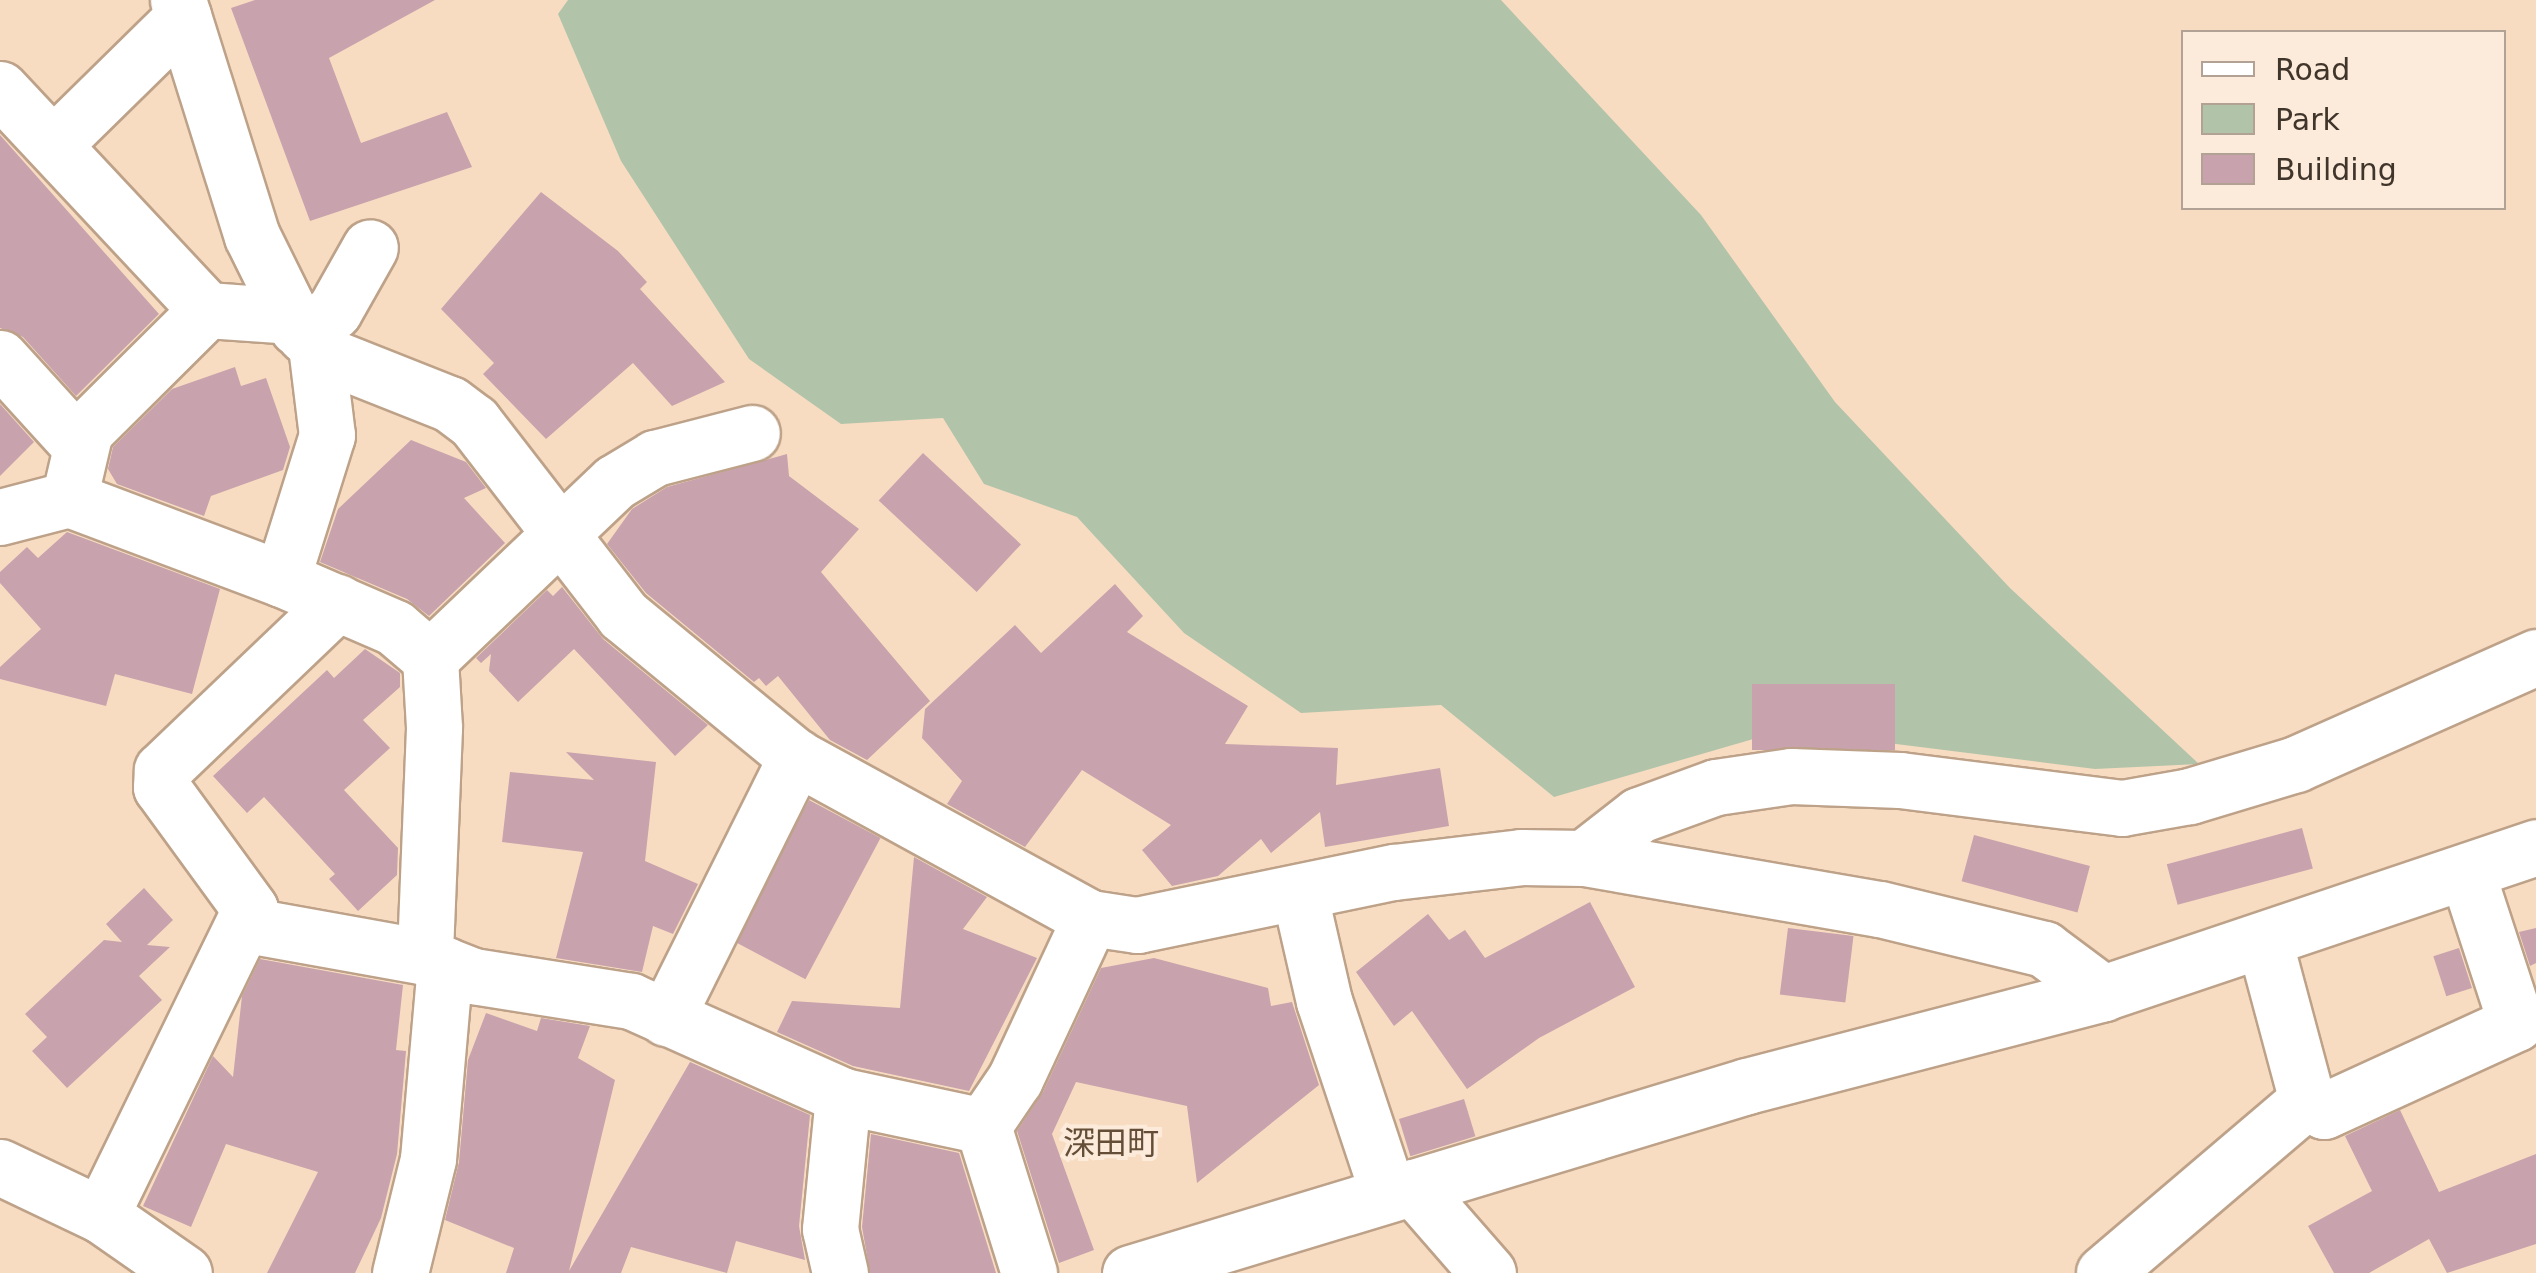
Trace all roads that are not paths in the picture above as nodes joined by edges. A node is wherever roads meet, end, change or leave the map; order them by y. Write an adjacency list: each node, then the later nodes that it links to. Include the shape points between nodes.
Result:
1 (181, 8): 3 (street); 6 (street, via 252,236)
2 (0, 89): 3 (street)
3 (54, 143): 5 (street)
4 (370, 246): 6 (street, via 334,311)
5 (207, 310): 6 (street); 9 (street, via 86,432)
6 (304, 332): 12 (street, via 474,422); 13 (street, via 327,436)
7 (0, 358): 9 (street)
8 (752, 433): 12 (street, via 655,458 615,482)
9 (80, 446): 10 (street)
10 (69, 499): 11 (street); 13 (street)
11 (0, 516)
12 (562, 532): 16 (street); 17 (street, via 623,615)
13 (282, 579): 14 (street)
14 (338, 602): 16 (street, via 395,628); 23 (street, via 162,770 160,787 250,909)
15 (2536, 657): 19 (street, via 2296,764 2190,796 2122,808 1900,780 1791,776 1716,787 1639,815)
16 (430, 658): 25 (street)
17 (796, 757): 22 (street); 27 (street)
18 (2536, 847): 20 (street)
19 (1584, 858): 21 (street, via 1438,866); 26 (street, via 1880,909 2044,949)
20 (2467, 873): 24 (street); 28 (street)
21 (1299, 892): 22 (street, via 1138,926); 33 (street, via 1324,1001)
22 (1090, 918): 31 (street, via 1016,1080)
23 (247, 925): 25 (street); 34 (street)
24 (2264, 940): 26 (street); 30 (street)
25 (435, 961): 27 (street, via 472,976 631,1001); 36 (street, via 428,1159)
26 (2102, 993): 33 (street, via 1747,1086)
27 (666, 1018): 29 (street)
28 (2526, 1021): 30 (street, via 2324,1112)
29 (844, 1096): 31 (street); 37 (street, via 830,1229)
30 (2307, 1100): 41 (street)
31 (983, 1126): 38 (street)
32 (0, 1168): 34 (street)
33 (1401, 1190): 39 (street); 40 (street)
34 (101, 1215): 35 (street)
35 (178, 1272)
36 (400, 1273)
37 (840, 1273)
38 (1029, 1273)
39 (1130, 1273)
40 (1488, 1273)
41 (2104, 1273)

